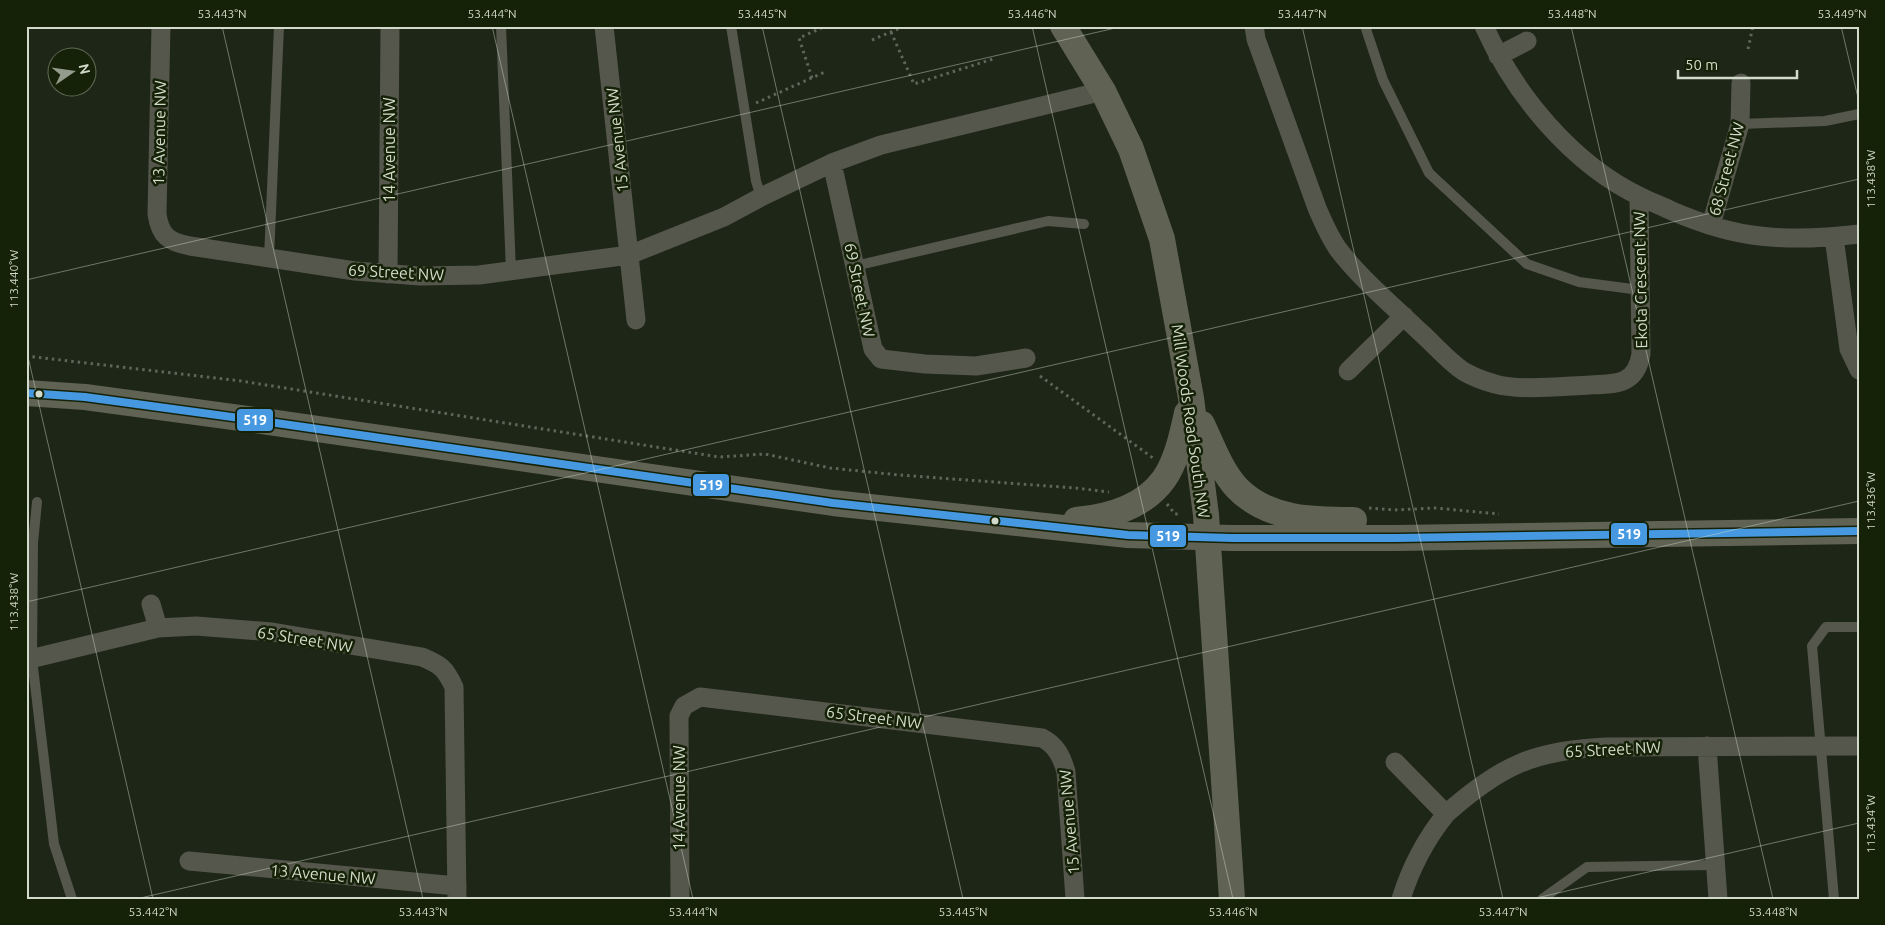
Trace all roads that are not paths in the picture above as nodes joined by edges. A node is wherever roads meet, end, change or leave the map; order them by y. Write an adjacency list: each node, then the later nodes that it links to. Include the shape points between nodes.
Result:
1 (161, 26): 23 (street, 13 Avenue NW, via 157,214 158,225)
2 (279, 26): 26 (lane)
3 (390, 26): 29 (street, 14 Avenue NW)
4 (501, 26): 28 (lane)
5 (604, 26): 25 (street, 15 Avenue NW)
6 (731, 26): 18 (lane)
7 (1063, 26): 14 (main road, Mill Woods Road South NW)
8 (1254, 26): 31 (street, Ekota Crescent NW, via 1322,222 1344,256)
9 (1365, 26): 30 (lane, via 1383,80 1429,173 1526,264 1579,282)
10 (1484, 26): 12 (street, 68 Street NW)
11 (1527, 41): 12 (street)
12 (1498, 56): 19 (street, 68 Street NW, via 1524,96 1549,126 1591,164)
13 (1741, 83): 16 (street, 68 Street NW)
14 (1103, 91): 17 (street, 69 Street NW, via 882,145); 37 (main road, Mill Woods Road South NW, via 1131,149 1162,239)
15 (1859, 114): 16 (lane, via 1825,121)
16 (1740, 124): 21 (street, 68 Street NW)
17 (832, 163): 18 (street, 69 Street NW); 27 (street, 69 Street NW)
18 (761, 196): 25 (street, 69 Street NW, via 724,217)
19 (1640, 197): 21 (street, 68 Street NW); 30 (street, Ekota Crescent NW)
20 (1084, 224): 27 (lane, via 1048,221)
21 (1711, 226): 24 (street, 68 Street NW, via 1758,236)
22 (1859, 234): 24 (street, 68 Street NW)
23 (165, 237): 26 (street, 69 Street NW, via 178,244)
24 (1834, 237): 34 (street, via 1849,349)
25 (629, 254): 28 (street, 69 Street NW); 32 (street)
26 (269, 258): 29 (street, 69 Street NW)
27 (855, 266): 33 (street, 69 Street NW, via 873,349 881,359 976,366)
28 (511, 271): 29 (street, 69 Street NW, via 480,275)
29 (388, 274)
30 (1640, 290): 31 (street, Ekota Crescent NW, via 1640,364 1626,381 1607,385 1508,386 1485,381 1452,362)
31 (1404, 316): 35 (street)
32 (636, 320)
33 (1026, 358)
34 (1859, 370)
35 (1348, 371)
36 (26, 393): 39 (main road, via 85,397 259,420 833,503)
37 (1191, 398): 39 (main road, via 1173,462 1165,478 1146,497 1105,516); 41 (main road, Mill Woods Road South NW); 42 (main road, via 1226,473 1246,496 1294,518 1385,520)
38 (36, 502): 46 (lane)
39 (1015, 523): 41 (main road, via 1128,534)
40 (1859, 530): 42 (main road)
41 (1208, 537): 42 (main road); 61 (main road, Mill Woods Road South NW)
42 (1421, 537)
43 (151, 604): 45 (street)
44 (1859, 627): 50 (lane, via 1826,627 1812,646)
45 (158, 628): 46 (street, 65 Street NW); 47 (street, 65 Street NW, via 196,626 272,632 422,657 439,664)
46 (29, 659): 58 (lane, via 54,844)
47 (447, 673): 57 (street, 13 Avenue NW, via 454,687)
48 (690, 702): 52 (street, 65 Street NW, via 710,697 1042,738); 59 (street, 14 Avenue NW, via 679,716)
49 (1708, 746): 50 (street, 65 Street NW); 54 (street, 65 Street NW, via 1582,748 1535,757 1501,771); 56 (street)
50 (1821, 746): 51 (street, 65 Street NW); 65 (lane)
51 (1859, 746)
52 (1055, 748): 60 (street, 15 Avenue NW, via 1066,772)
53 (1395, 762): 54 (street)
54 (1446, 814): 62 (street, 65 Street NW, via 1420,852)
55 (189, 861): 57 (street, 13 Avenue NW)
56 (1715, 865): 63 (lane, via 1587,867); 64 (street)
57 (457, 892)
58 (72, 899)
59 (680, 899)
60 (1075, 899)
61 (1232, 899)
62 (1401, 899)
63 (1542, 899)
64 (1718, 899)
65 (1834, 899)

